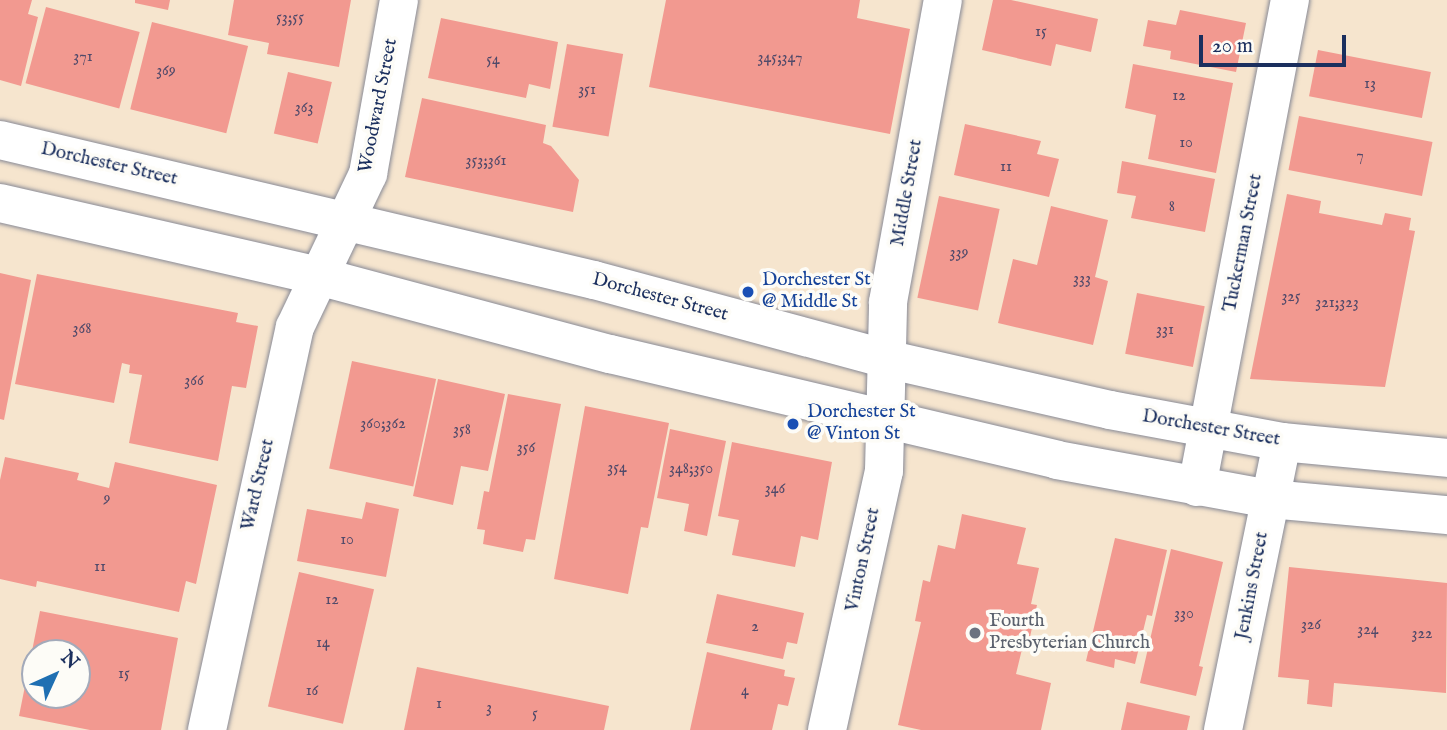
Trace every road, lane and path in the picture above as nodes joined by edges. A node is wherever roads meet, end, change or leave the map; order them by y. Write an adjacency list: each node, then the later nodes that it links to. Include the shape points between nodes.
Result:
1 (399, 0): 6 (main road, Woodward Street, via 368,174)
2 (943, 0): 7 (main road, Middle Street, via 888,302)
3 (1290, 0): 8 (main road, Tuckerman Street)
4 (0, 140): 6 (main road, Dorchester Street)
5 (0, 203): 6 (main road, Dorchester Street)
6 (332, 248): 7 (main road, Dorchester Street, via 594,280); 7 (main road, Dorchester Street, via 610,354); 14 (main road, Ward Street, via 295,327)
7 (886, 389): 8 (main road, Dorchester Street); 11 (main road, Dorchester Street, via 1057,460); 15 (main road, Vinton Street, via 884,471)
8 (1207, 430): 9 (main road, Dorchester Street); 11 (main road, Tuckerman Street)
9 (1282, 442): 10 (main road, Dorchester Street); 12 (main road, Jenkins Street)
10 (1447, 458)
11 (1197, 487): 12 (main road, Dorchester Street)
12 (1270, 499): 13 (main road, Dorchester Street); 16 (main road, Jenkins Street)
13 (1447, 515)
14 (207, 730)
15 (827, 730)
16 (1223, 730)

